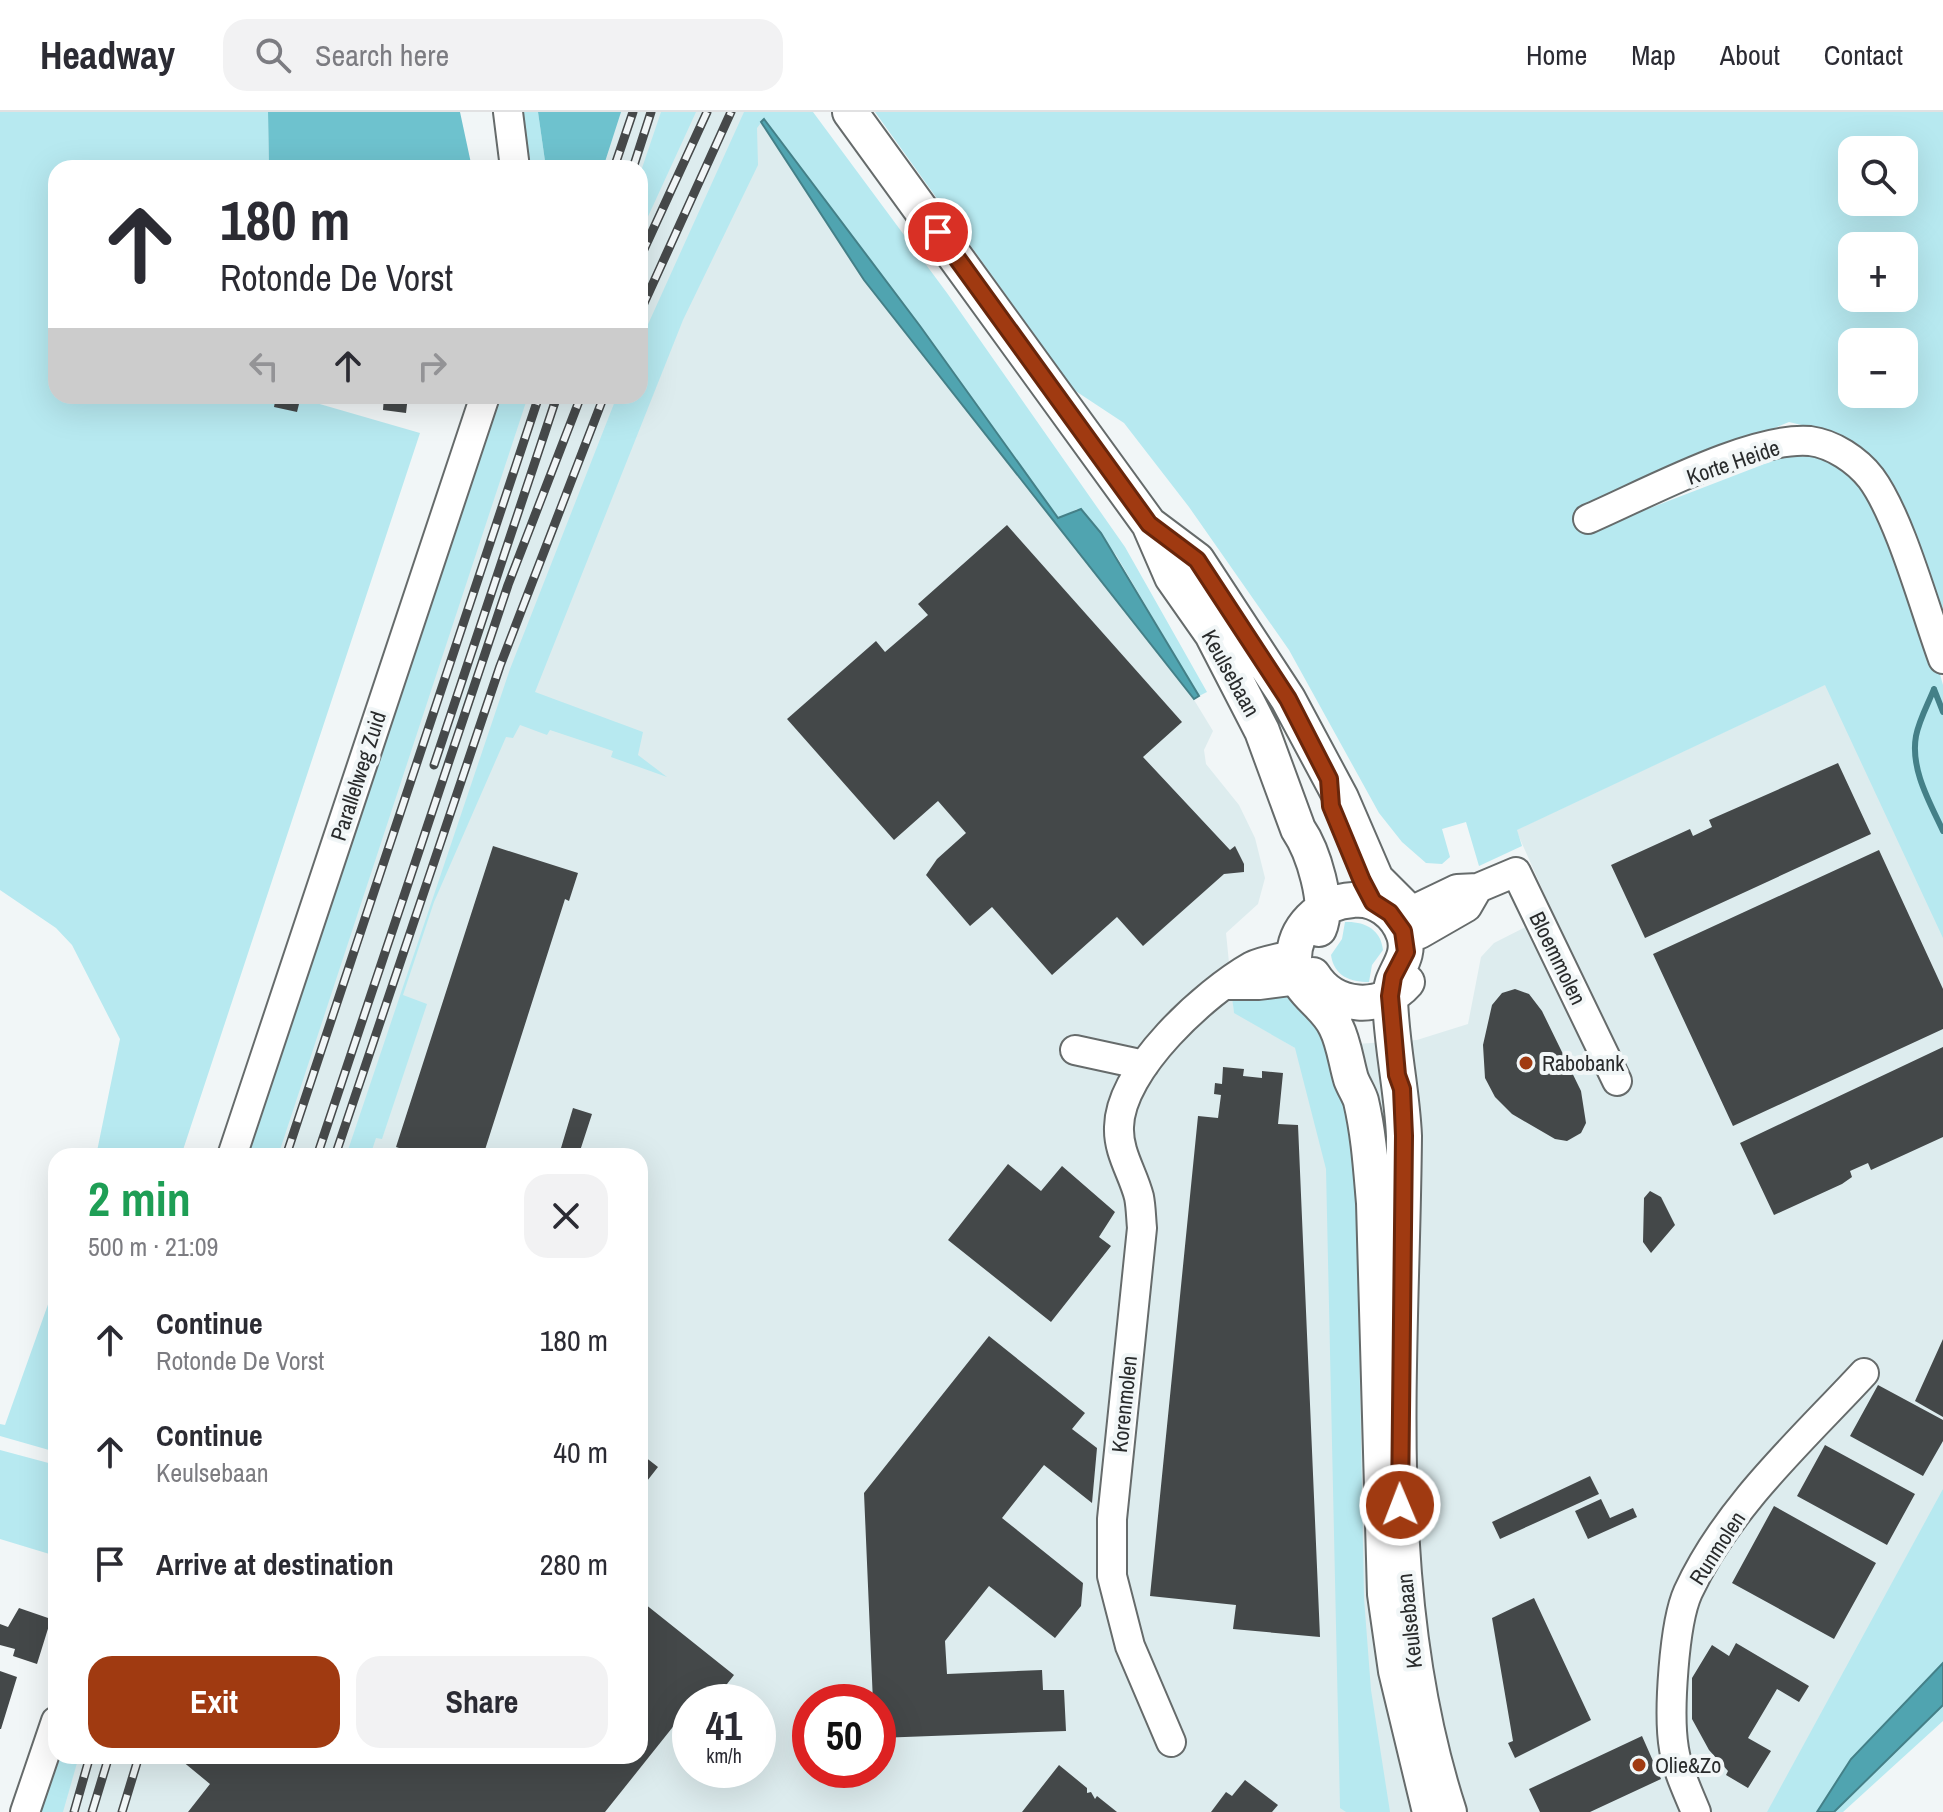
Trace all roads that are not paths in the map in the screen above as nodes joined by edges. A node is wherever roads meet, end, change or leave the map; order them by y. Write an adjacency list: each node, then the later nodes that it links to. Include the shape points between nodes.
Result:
1 (508, 112): 3 (street)
2 (850, 112): 6 (main road, Keulsebaan)
3 (514, 160)
4 (482, 404): 16 (street, Parallelweg Zuid)
5 (1588, 519): 7 (street, Korte Heide, via 1736,456 1782,443 1812,441 1843,452 1871,478 1886,506)
6 (1149, 524): 8 (main road, Keulsebaan, via 1197,560 1288,699); 9 (main road, Keulsebaan, via 1172,577 1212,634 1262,731 1298,829 1296,844)
7 (1943, 659)
8 (1395, 911): 9 (main road, via 1341,901); 11 (main road, via 1418,960); 15 (street, Bloemmolen, via 1467,907 1478,888 1516,872)
9 (1317, 913): 10 (main road, via 1321,927)
10 (1302, 971): 12 (main road); 14 (street, Korenmolen, via 1254,965 1201,1001)
11 (1397, 990): 12 (main road, via 1369,1003); 22 (main road, Keulsebaan, via 1409,1074 1402,1089 1399,1450 1404,1588 1417,1694)
12 (1334, 1006): 21 (main road, Keulsebaan, via 1352,1030 1362,1079 1374,1203 1385,1594 1396,1671)
13 (1075, 1050): 14 (street)
14 (1144, 1065): 18 (street, Korenmolen, via 1120,1107 1118,1130 1125,1167 1139,1196 1142,1228 1112,1519 1112,1576 1130,1646)
15 (1617, 1081)
16 (235, 1148)
17 (1864, 1373): 23 (street, Runmolen, via 1756,1490 1687,1594 1676,1649 1674,1748)
18 (1171, 1742)
19 (48, 1744): 20 (street)
20 (25, 1812)
21 (1430, 1812)
22 (1449, 1812)
23 (1696, 1812)

